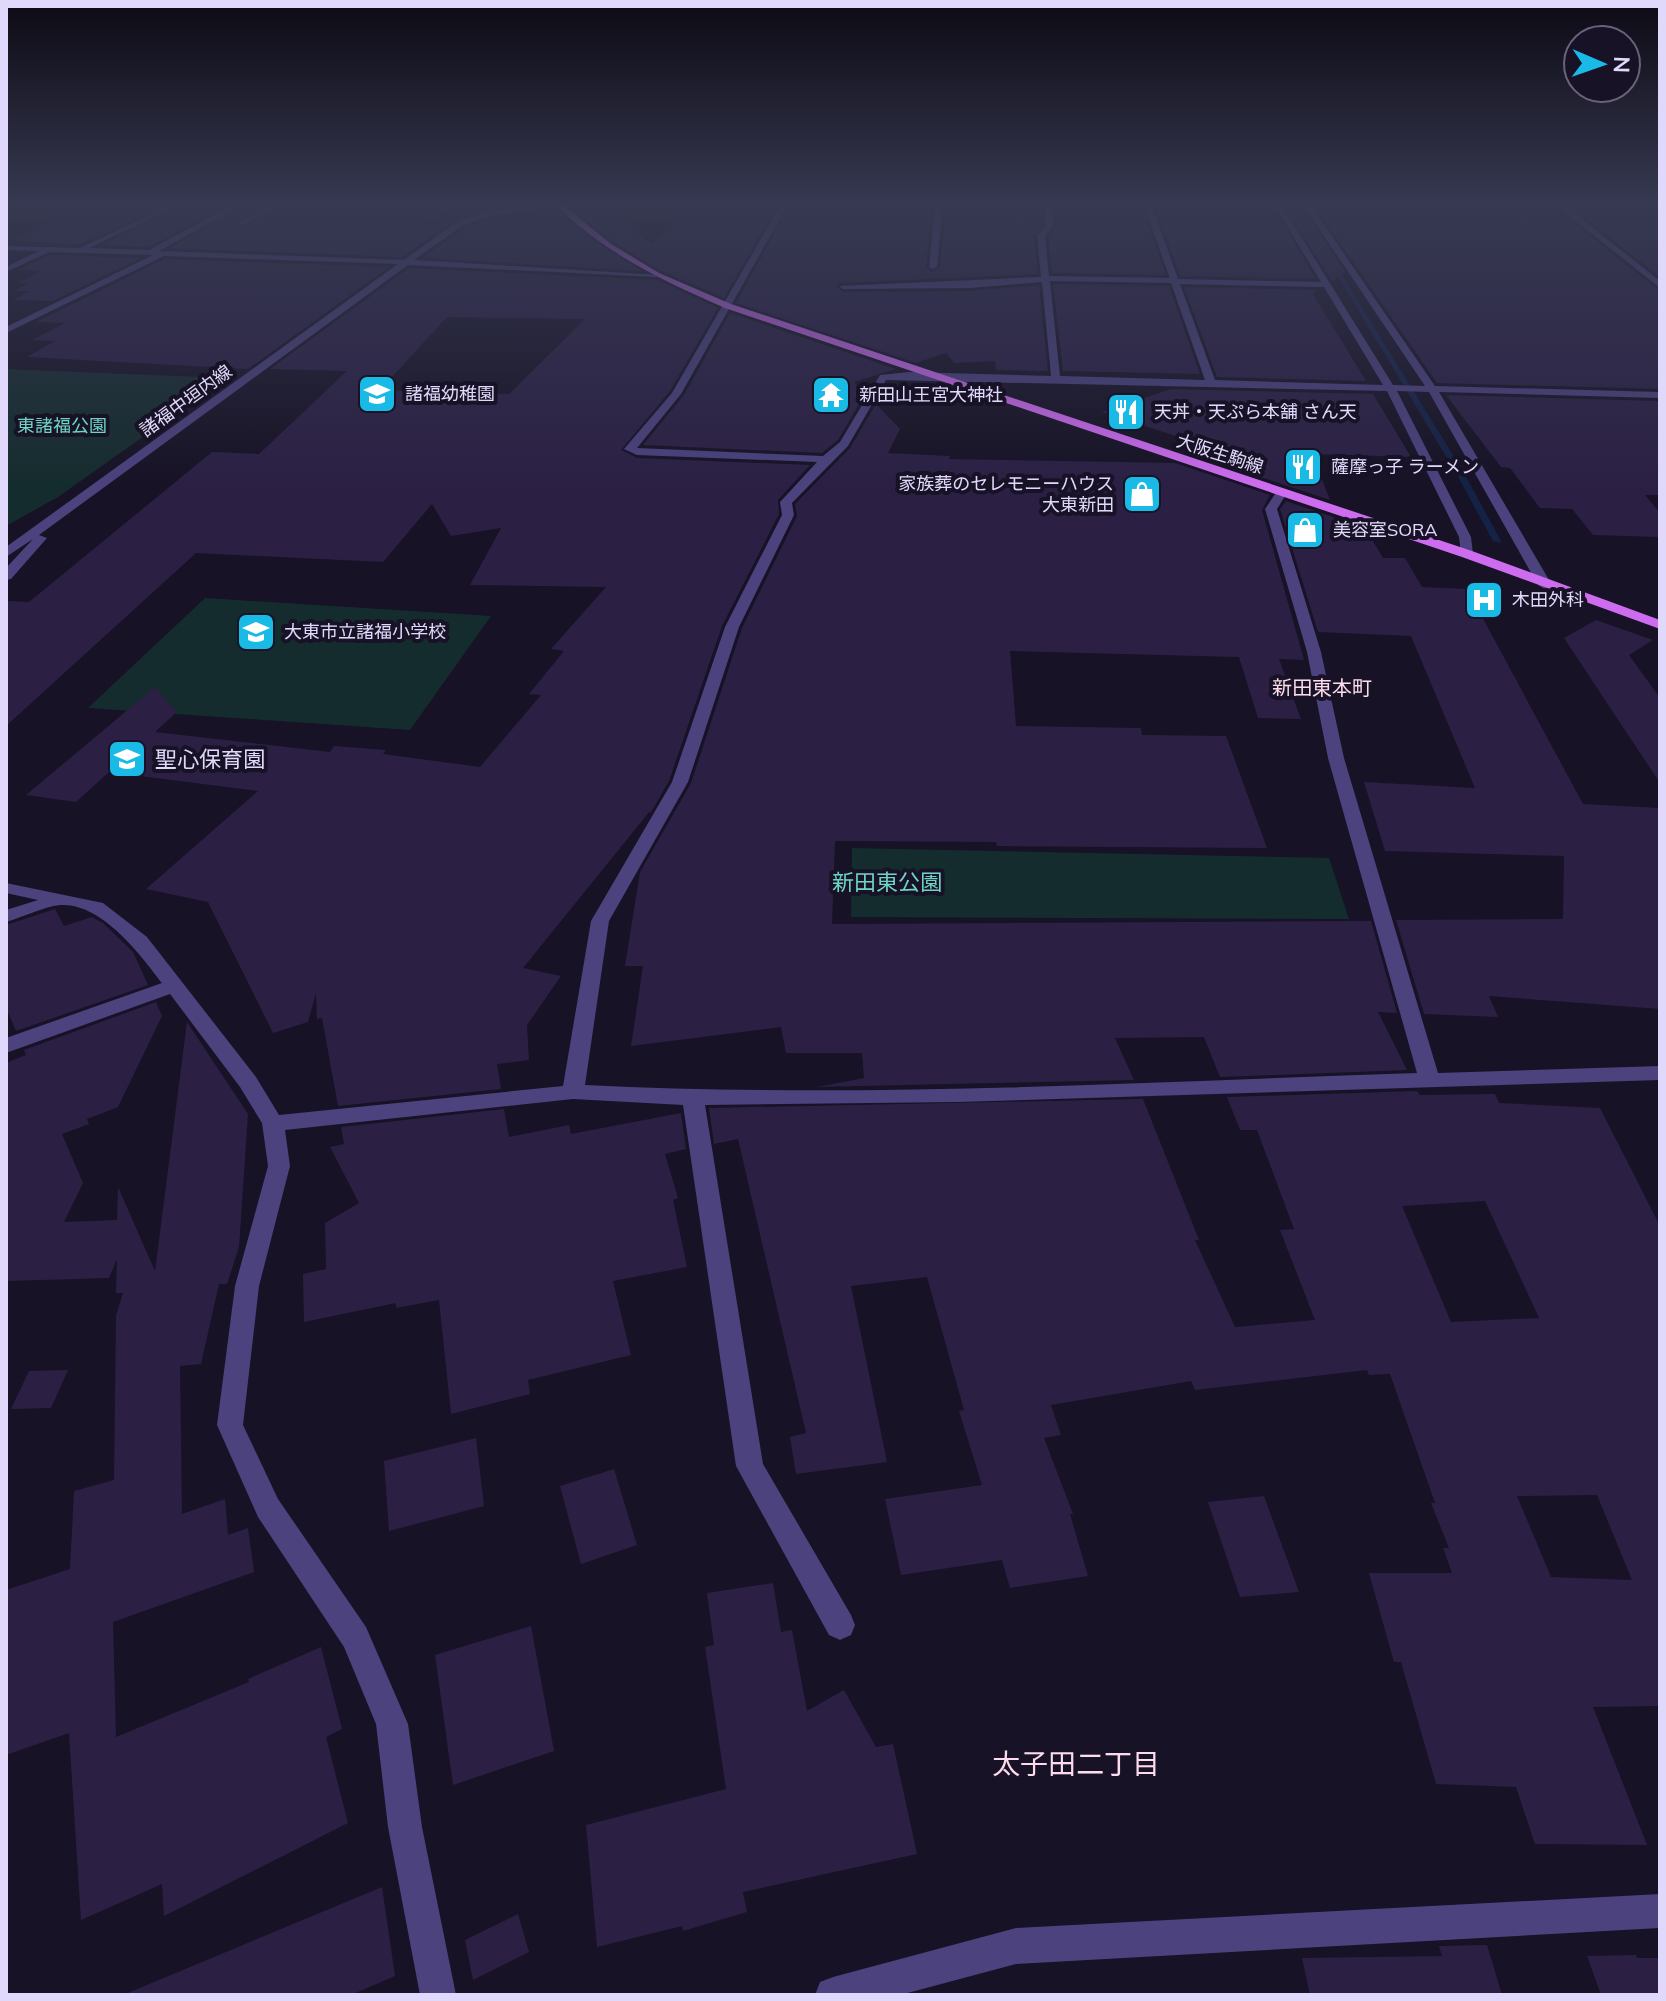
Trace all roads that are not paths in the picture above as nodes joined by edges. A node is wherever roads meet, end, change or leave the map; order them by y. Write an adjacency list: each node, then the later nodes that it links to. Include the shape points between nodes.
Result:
1 (69, 299): 10 (street)
2 (353, 299): 19 (street, 諸福中垣内線)
3 (713, 299): 9 (main road, 大阪生駒線)
4 (732, 299): 9 (street)
5 (1048, 299): 12 (street)
6 (1183, 299): 13 (street)
7 (1337, 299): 14 (street)
8 (1368, 299): 15 (street)
9 (728, 306): 11 (main road, 大阪生駒線); 17 (street, via 676,394 630,449)
10 (6, 330)
11 (949, 378): 12 (street); 17 (street, via 883,377 844,444); 18 (main road, 大阪生駒線)
12 (1056, 381): 13 (street)
13 (1212, 385): 14 (street)
14 (1396, 389): 15 (street); 22 (street, via 1465,537)
15 (1428, 390): 16 (street); 24 (street)
16 (1660, 395)
17 (826, 459): 33 (street, via 786,502 788,515 732,627 680,782 600,921)
18 (1281, 493): 22 (main road, 大阪生駒線); 32 (street, via 1271,509)
19 (80, 497): 20 (street); 21 (street, 諸福中垣内線); 23 (street)
20 (6, 537)
21 (6, 553)
22 (1467, 554): 24 (main road, 大阪生駒線)
23 (6, 576)
24 (1545, 585): 25 (main road, 大阪生駒線)
25 (1660, 625)
26 (6, 888): 27 (street)
27 (59, 900): 28 (street); 29 (street, via 96,907 140,941)
28 (6, 916)
29 (174, 985): 30 (street); 35 (street)
30 (6, 1046)
31 (1660, 1073): 32 (street)
32 (1429, 1079): 34 (street)
33 (573, 1092): 34 (street); 35 (street)
34 (693, 1098): 36 (street, via 750,1466)
35 (273, 1123): 38 (street, via 279,1166 247,1286 230,1425 268,1508 355,1637 392,1724 405,1827)
36 (840, 1625)
37 (1660, 1911): 39 (street, via 1016,1946)
38 (438, 1995)
39 (833, 1995)

